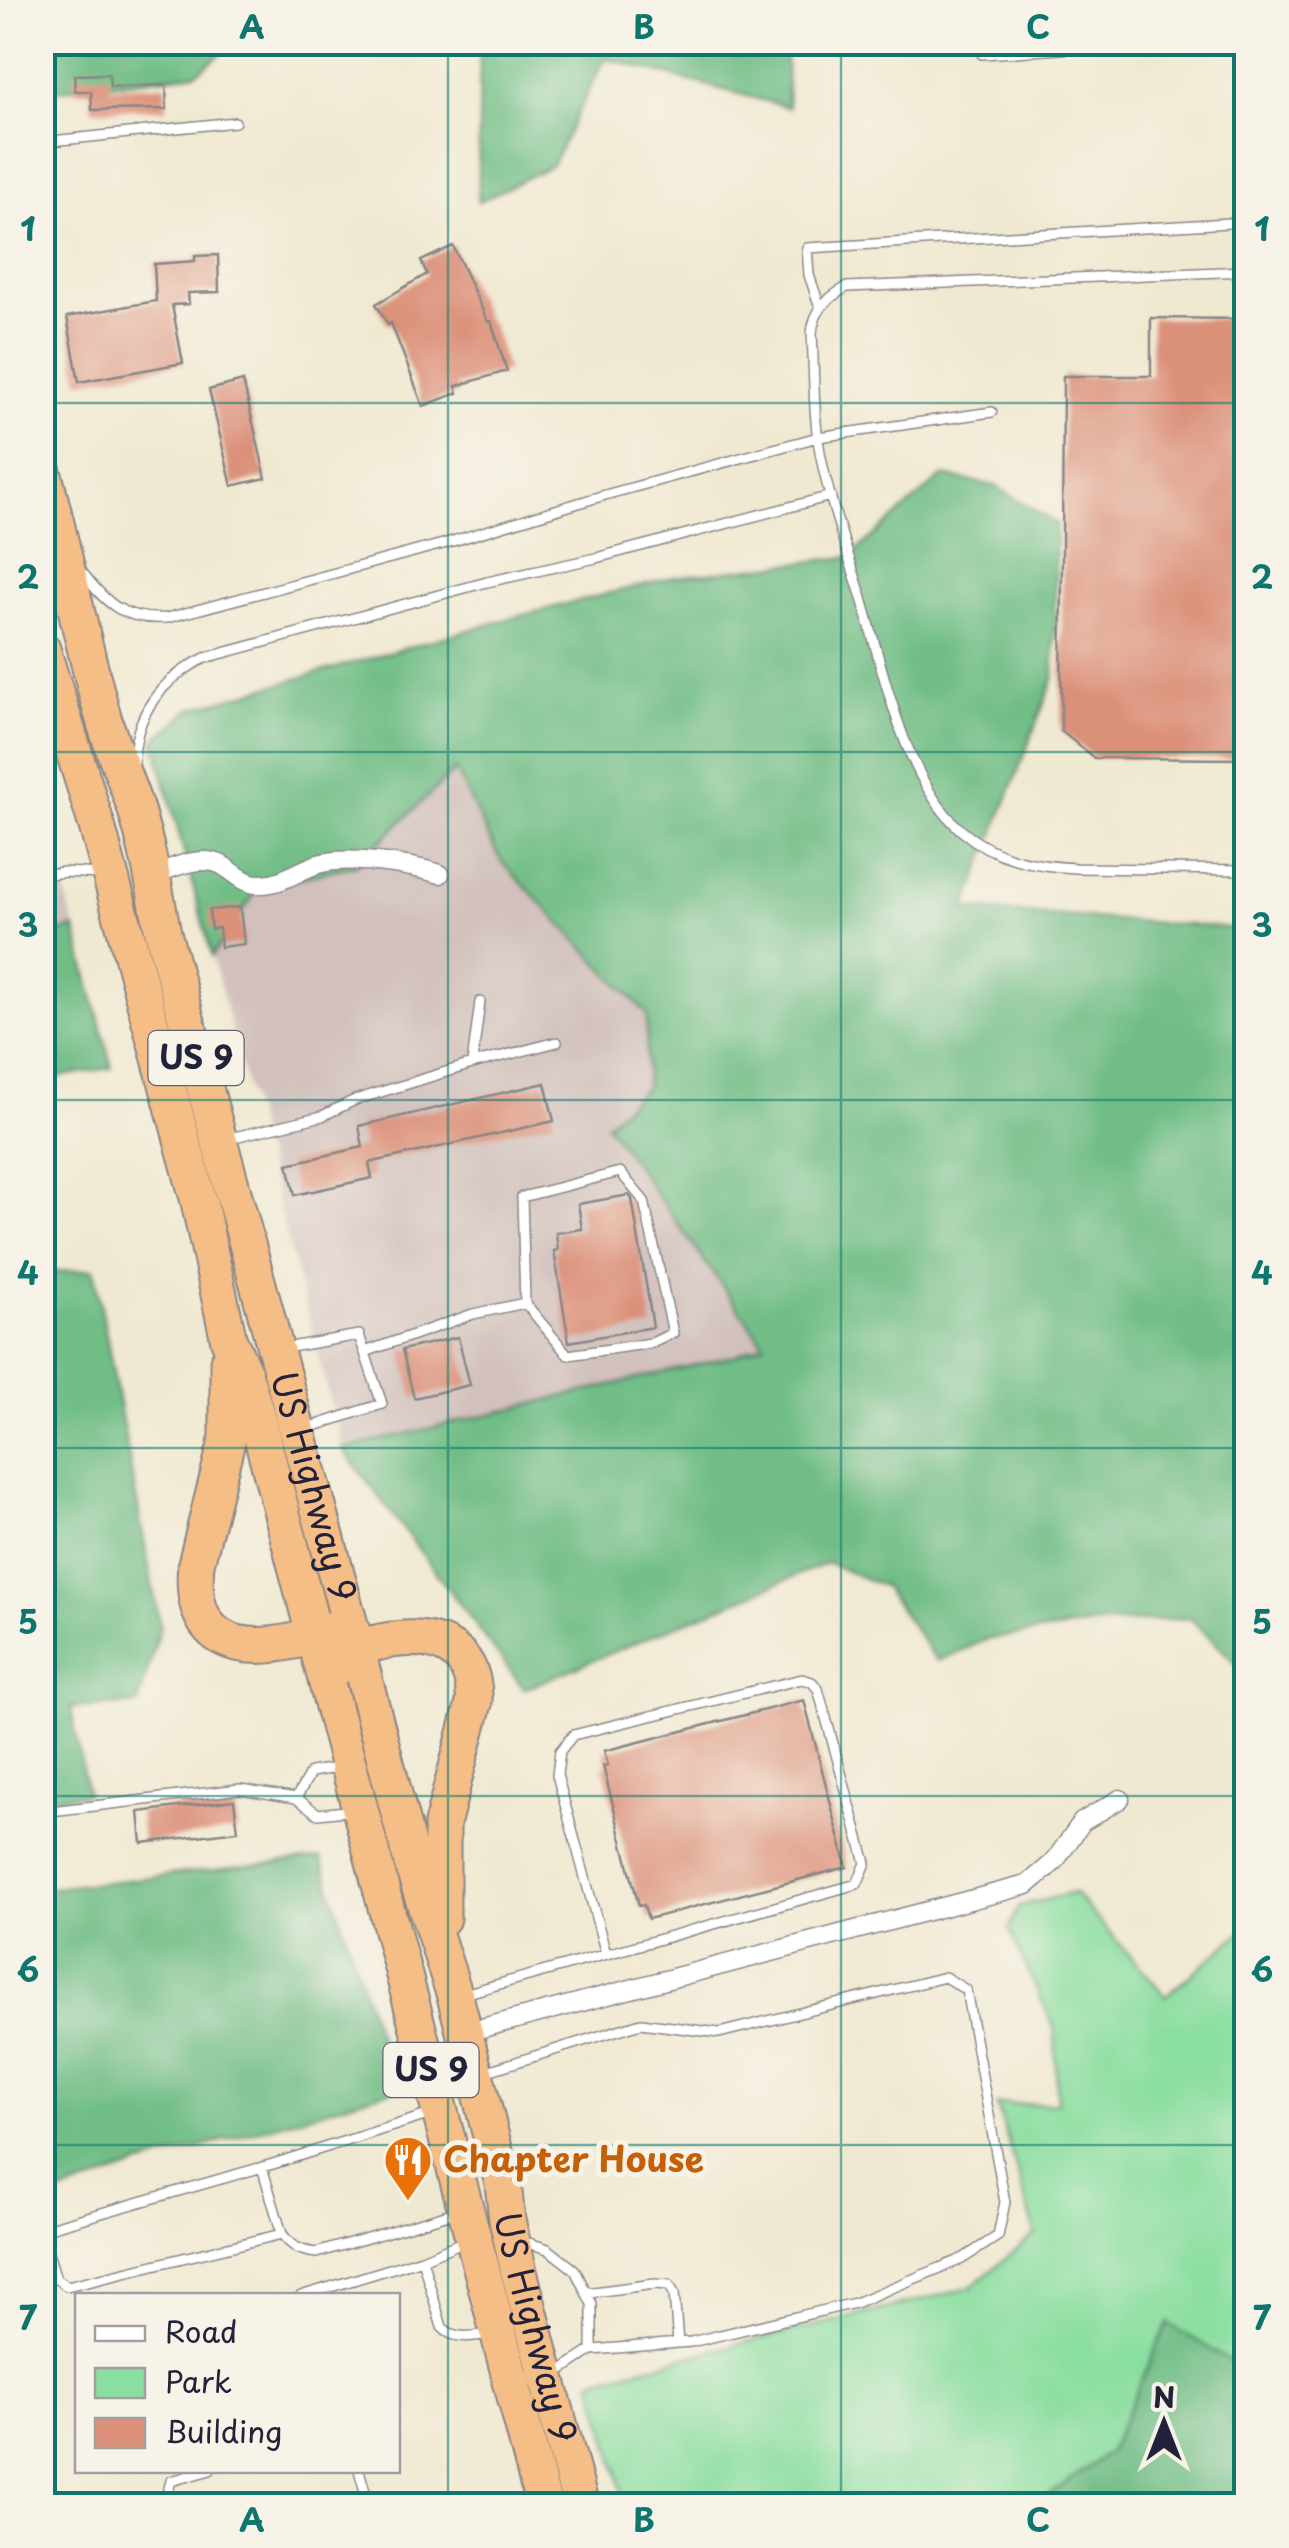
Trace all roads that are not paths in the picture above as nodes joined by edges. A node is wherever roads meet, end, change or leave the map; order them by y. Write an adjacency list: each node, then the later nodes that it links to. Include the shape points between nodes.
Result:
1 (1178, 42): 2 (lane)
2 (982, 54)
3 (236, 122): 4 (lane)
4 (42, 142)
5 (1246, 222): 7 (lane, via 807,248)
6 (1246, 270): 7 (lane, via 847,287)
7 (820, 308): 9 (lane, via 812,333)
8 (992, 412): 9 (lane)
9 (818, 437): 11 (lane); 12 (lane, via 167,618 112,606)
10 (42, 468): 12 (highway, US Highway 9 / US 9)
11 (831, 496): 15 (lane, via 204,658 169,679 142,719 134,748); 16 (lane, via 912,758 936,802 963,832 1000,855 1049,867)
12 (64, 548): 15 (highway, US Highway 9 / US 9, via 105,722)
13 (42, 649): 14 (highway, US Highway 9 / US 9)
14 (49, 690): 17 (highway, US Highway 9 / US 9)
15 (135, 808): 18 (highway, US Highway 9 / US 9)
16 (1246, 870)
17 (110, 874): 20 (lane); 26 (highway, US Highway 9 / US 9)
18 (153, 874): 19 (street, via 212,862 264,885 318,864 347,861); 24 (highway, US Highway 9 / US 9)
19 (440, 874)
20 (42, 876)
21 (480, 1002): 23 (lane)
22 (556, 1042): 23 (lane)
23 (472, 1064): 24 (lane, via 322,1116)
24 (219, 1141): 27 (highway, US Highway 9 / US 9)
25 (525, 1303): 25 (lane, via 522,1197 620,1172 644,1201 673,1333 568,1355); 28 (lane)
26 (230, 1341): 31 (highway, US Highway 9 / US 9); 31 (highway, via 228,1437 196,1564 196,1601 202,1618 226,1641 271,1645)
27 (276, 1350): 28 (lane, via 359,1334); 29 (highway, US Highway 9 / US 9)
28 (365, 1352): 29 (lane, via 382,1404)
29 (298, 1431): 30 (highway, US Highway 9 / US 9)
30 (353, 1635): 31 (highway); 32 (highway); 38 (highway, US Highway 9 / US 9); 38 (highway, via 433,1640 452,1648 471,1674 474,1703 442,1824)
31 (316, 1636): 32 (highway, US Highway 9 / US 9)
32 (330, 1689): 33 (highway, US Highway 9 / US 9)
33 (350, 1765): 34 (lane, via 311,1772); 36 (highway, US Highway 9 / US 9)
34 (296, 1798): 36 (lane, via 318,1814); 37 (lane, via 240,1789)
35 (1120, 1800): 41 (street, via 1082,1822 1054,1862 1027,1885)
36 (361, 1810): 43 (highway, US Highway 9 / US 9)
37 (42, 1812)
38 (443, 1954): 40 (highway, US Highway 9 / US 9)
39 (606, 1954): 39 (lane, via 857,1884 866,1863 812,1682 802,1679 572,1735 560,1750 557,1776); 40 (lane)
40 (455, 1996): 41 (highway, US Highway 9 / US 9)
41 (463, 2033): 42 (highway, US Highway 9 / US 9)
42 (474, 2074): 47 (highway, US Highway 9 / US 9); 52 (lane, via 641,2023 719,2033 946,1977 966,1990 1005,2202 998,2236 962,2259 855,2303)
43 (441, 2110): 44 (lane); 45 (highway, US Highway 9 / US 9)
44 (262, 2167): 46 (lane); 46 (lane, via 49,2228 44,2238 52,2266 68,2286)
45 (471, 2223): 46 (lane, via 316,2253 301,2252); 48 (lane); 51 (highway, US Highway 9 / US 9)
46 (282, 2234)
47 (511, 2237): 50 (lane, via 548,2249 575,2270); 54 (highway, US Highway 9 / US 9)
48 (422, 2259): 49 (lane); 51 (lane, via 447,2333)
49 (311, 2293)
50 (586, 2293): 52 (lane, via 669,2285); 53 (lane)
51 (499, 2333): 57 (highway, US Highway 9 / US 9)
52 (678, 2343): 53 (lane)
53 (592, 2350): 54 (lane)
54 (547, 2379): 60 (highway, US Highway 9 / US 9)
55 (199, 2473): 58 (lane, via 171,2481)
56 (360, 2473): 59 (lane)
57 (543, 2505)
58 (169, 2506)
59 (369, 2506)
60 (580, 2506)

